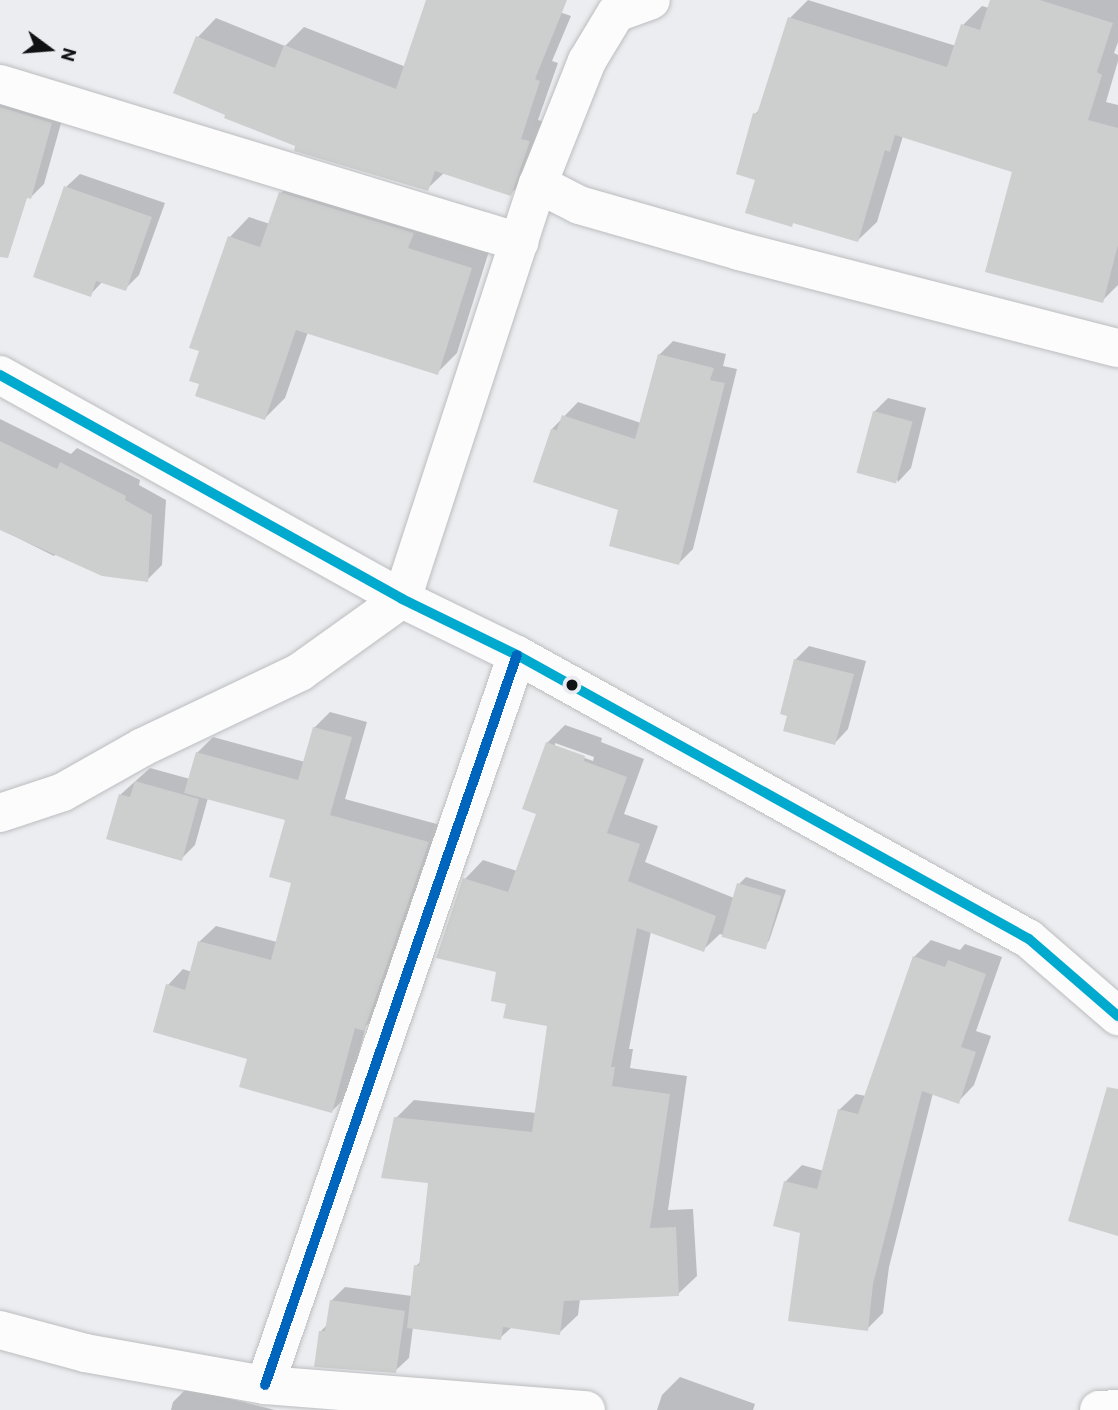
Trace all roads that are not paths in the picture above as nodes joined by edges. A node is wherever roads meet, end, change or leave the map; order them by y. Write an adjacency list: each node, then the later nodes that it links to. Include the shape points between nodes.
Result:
1 (628, 4): 3 (street, via 587,61)
2 (0, 85): 4 (street)
3 (538, 184): 4 (street); 5 (street, via 579,205 726,248)
4 (519, 242): 7 (street)
5 (1118, 348)
6 (0, 375): 7 (street)
7 (402, 598): 8 (street); 9 (street, via 300,672 143,747 63,792)
8 (517, 655): 10 (street, via 1029,939); 12 (street)
9 (0, 813)
10 (1118, 1016)
11 (0, 1330): 12 (street, via 85,1353)
12 (265, 1384): 14 (street)
13 (1117, 1409): 15 (street)
14 (586, 1410)
15 (1100, 1410)

